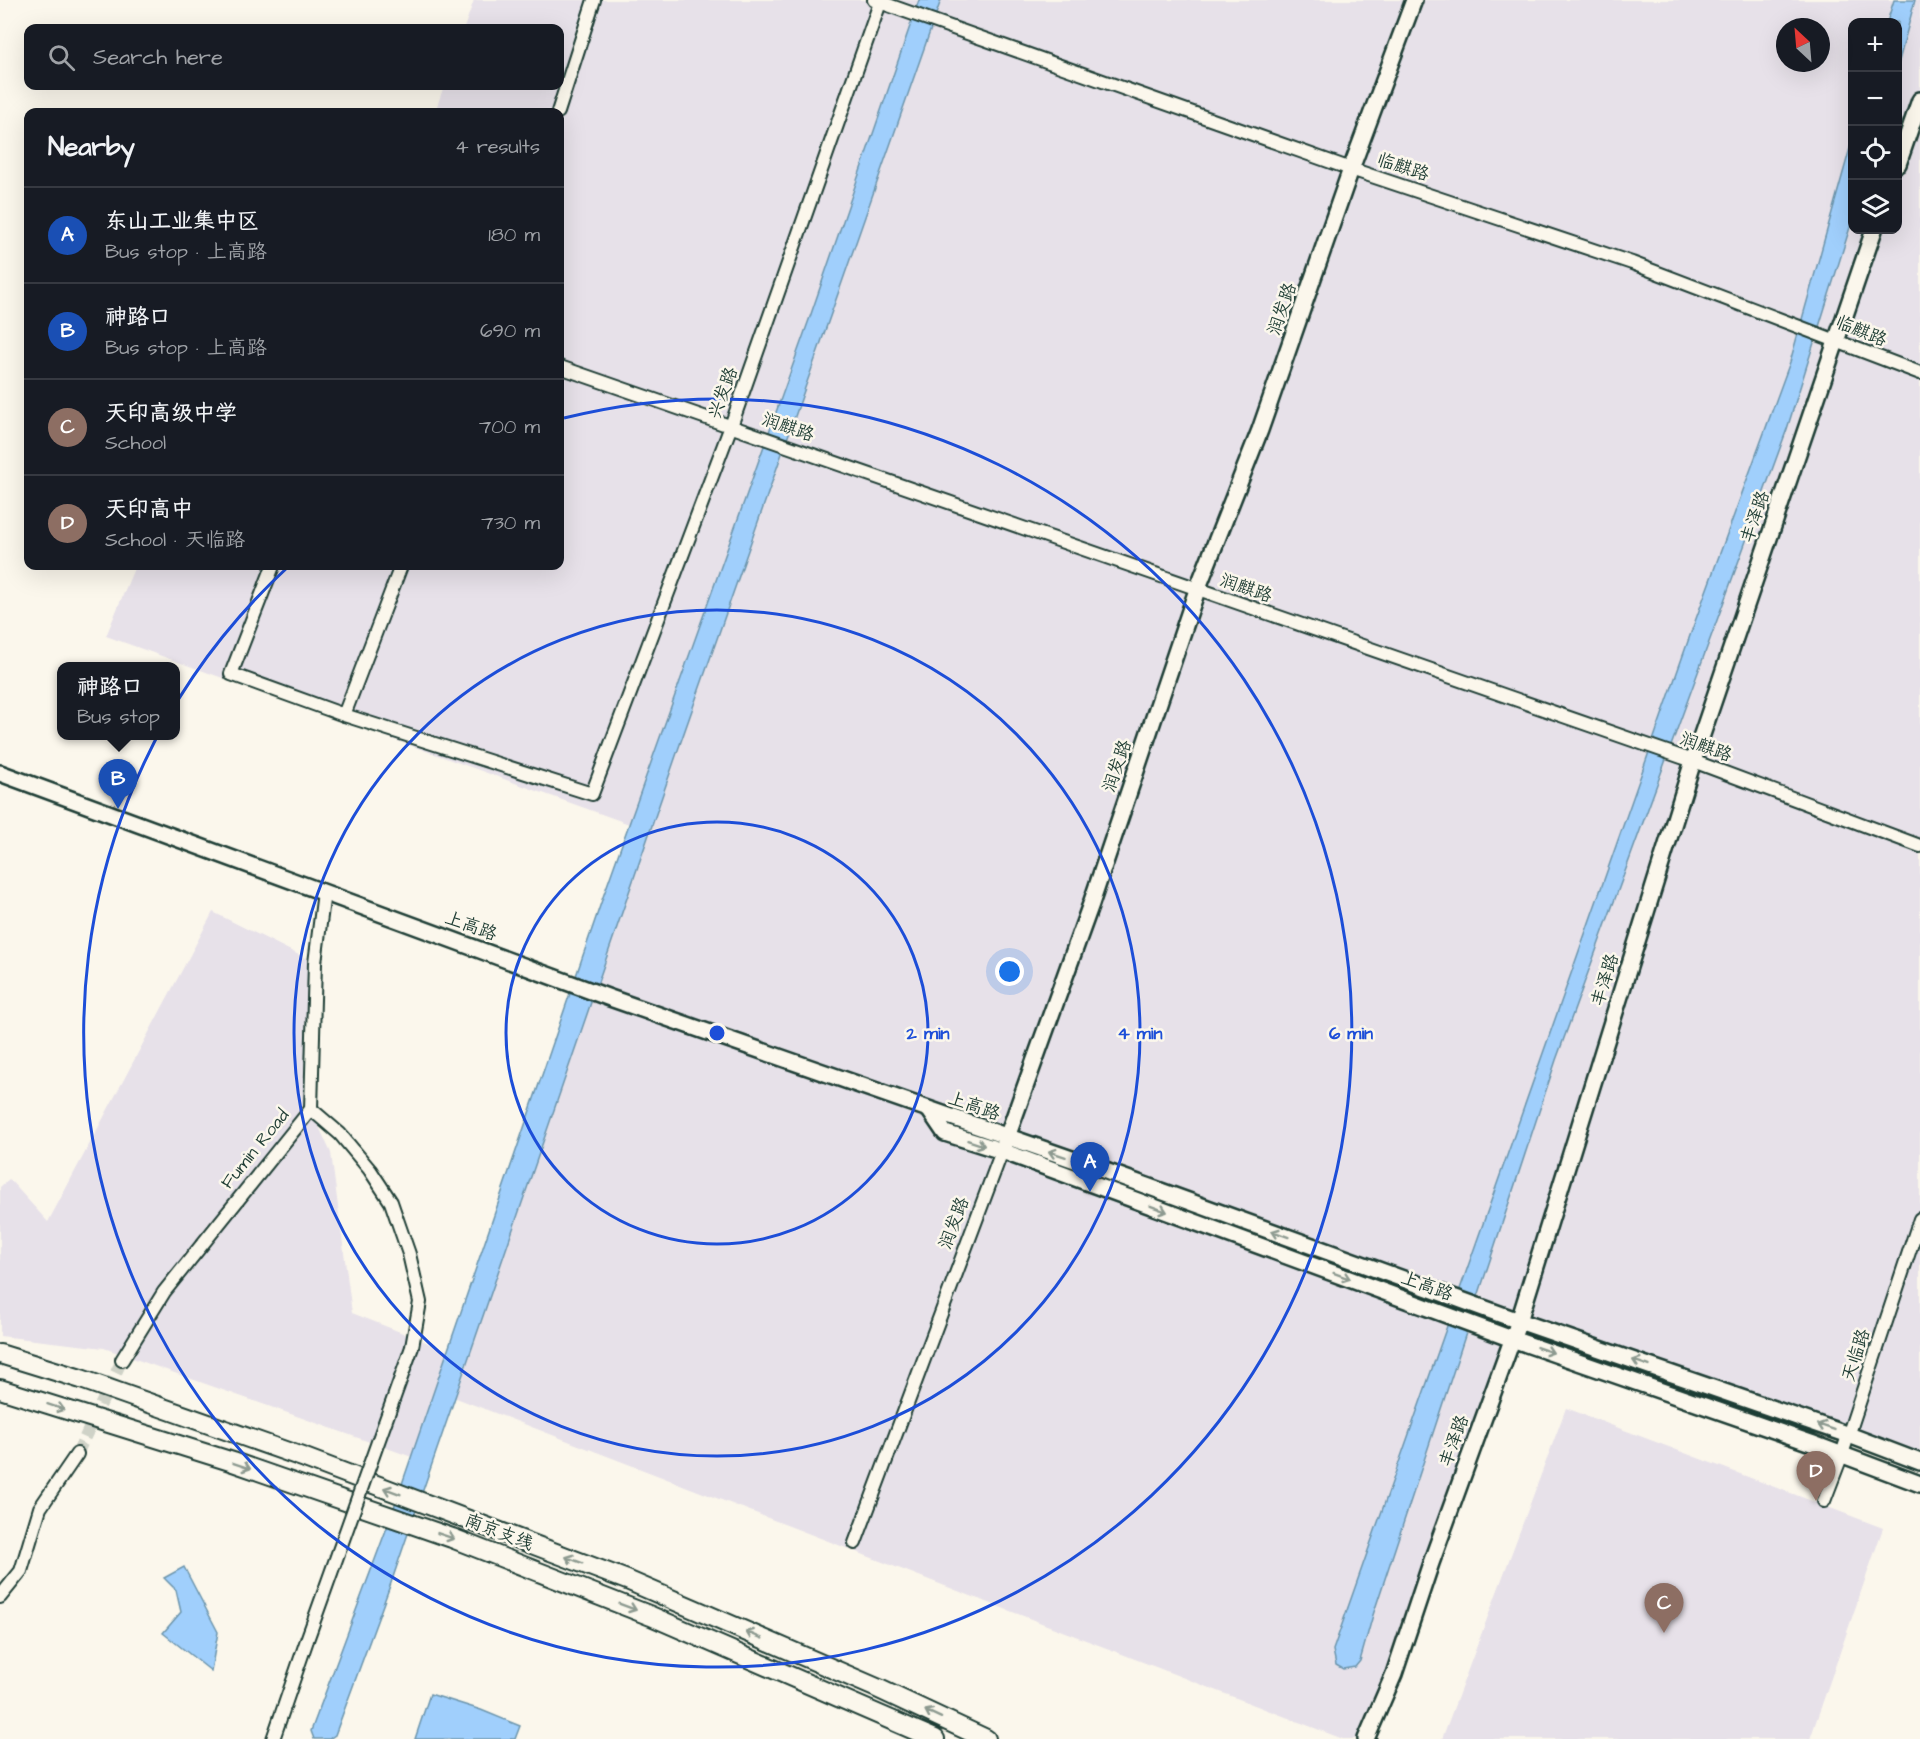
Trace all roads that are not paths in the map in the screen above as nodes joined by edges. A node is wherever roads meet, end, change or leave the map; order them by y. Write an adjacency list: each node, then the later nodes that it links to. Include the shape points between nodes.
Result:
1 (594, 0): 5 (street)
2 (1414, 0): 7 (main road, 润发路)
3 (878, 1): 7 (street, 临麒路); 12 (street, 兴发路)
4 (1920, 100): 6 (main road)
5 (559, 108)
6 (1902, 152)
7 (1351, 169): 9 (street, 临麒路, via 1632,263); 15 (main road, 润发路, via 1260,430)
8 (1874, 234): 9 (main road, 丰泽路)
9 (1836, 340): 11 (street, 临麒路); 17 (main road, 丰泽路)
10 (564, 368): 12 (street, 润麒路)
11 (1920, 374)
12 (731, 426): 15 (street, 润麒路); 16 (street, 兴发路, via 591,794)
13 (271, 570): 16 (street, via 231,674)
14 (399, 570): 16 (street)
15 (1197, 590): 17 (street, 润麒路); 22 (main road, 润发路)
16 (344, 715)
17 (1693, 761): 19 (street, 润麒路); 24 (main road, 丰泽路)
18 (0, 773): 20 (main road, 上高路)
19 (1920, 846)
20 (324, 892): 21 (street, Fumin Road, via 315,963); 22 (main road, 上高路, via 930,1111 945,1133)
21 (311, 1109): 27 (street, Fumin Road, via 164,1292); 37 (street, bridge, via 340,1134 391,1202 420,1302 412,1347)
22 (1005, 1145): 24 (main road, 上高路, one-way to 22, via 1100,1169); 25 (main road, 上高路, one-way to 25); 35 (street, 润发路)
23 (1920, 1219): 29 (street, 天临路)
24 (1518, 1321): 25 (main road, 丰泽路); 29 (main road, 上高路, one-way to 24)
25 (1512, 1339): 30 (main road, 上高路, one-way to 30); 40 (main road, 丰泽路, via 1394,1674)
26 (0, 1354): 39 (highway, 南京支线, one-way to 26, via 627,1580 305,1458)
27 (122, 1360)
28 (0, 1389): 38 (highway, 南京支线, one-way to 38, via 233,1462 452,1538 651,1616)
29 (1849, 1435): 30 (street, 天临路); 32 (main road, 上高路)
30 (1842, 1454): 33 (main road, 上高路); 34 (street, 天临路)
31 (76, 1455): 36 (street, via 40,1508 21,1571)
32 (1920, 1462)
33 (1920, 1484)
34 (1824, 1501)
35 (855, 1543)
36 (0, 1597)
37 (273, 1739)
38 (935, 1739)
39 (986, 1739)
40 (1366, 1739)

